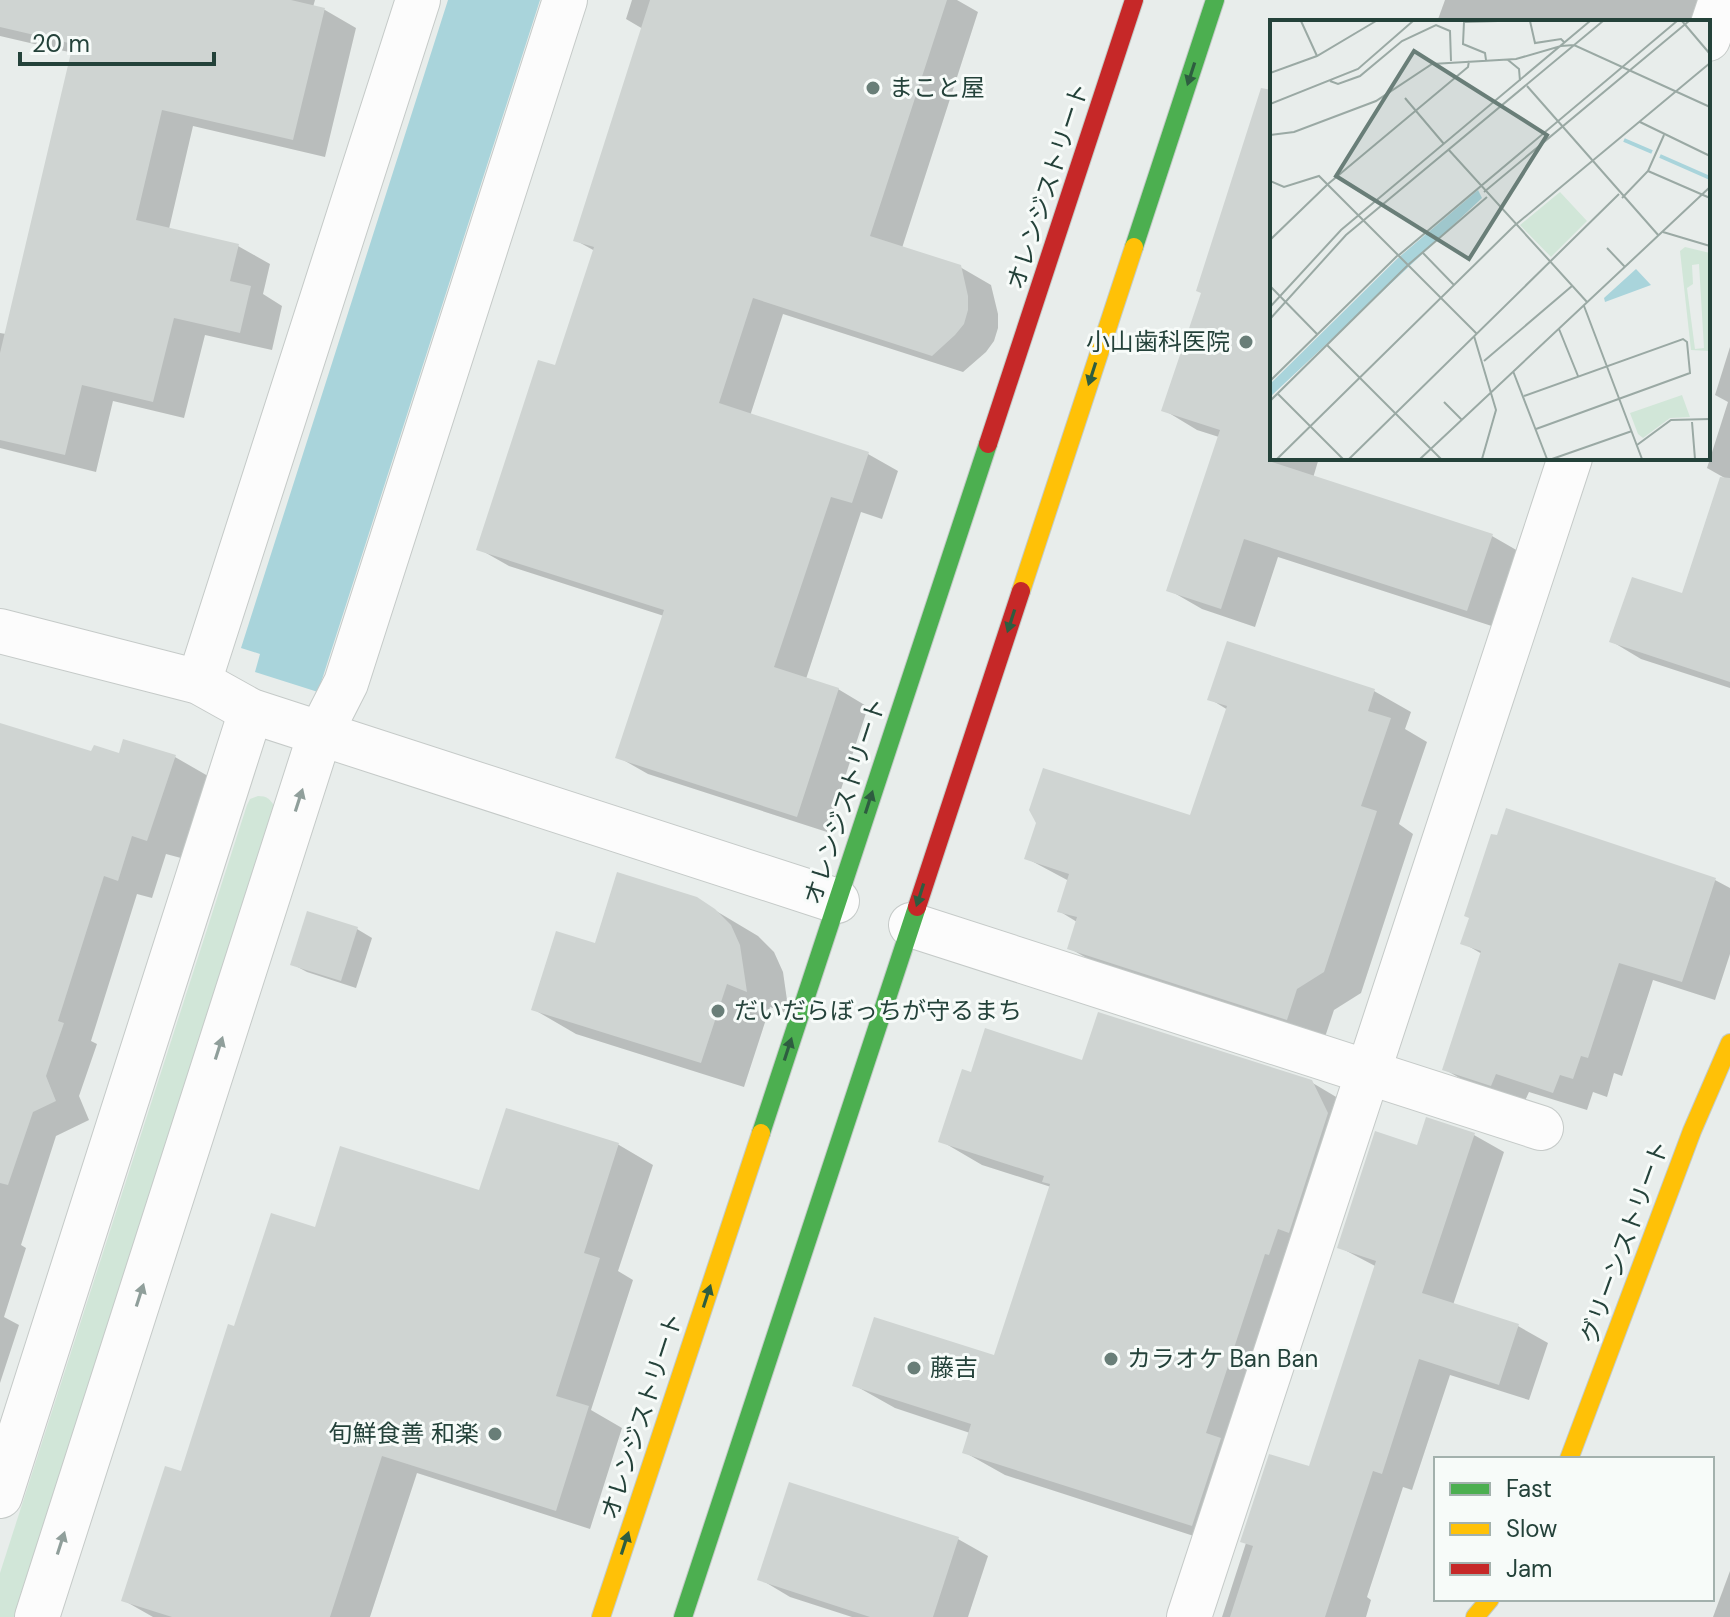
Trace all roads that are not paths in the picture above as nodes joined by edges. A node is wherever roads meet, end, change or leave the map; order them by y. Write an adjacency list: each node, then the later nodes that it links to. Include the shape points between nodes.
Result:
1 (418, 0): 9 (street)
2 (565, 0): 11 (street, via 346,683)
3 (1134, 0): 12 (street, オレンジストリート, one-way to 3)
4 (1215, 0): 13 (street, one-way to 13)
5 (1721, 0): 6 (street)
6 (1710, 33)
7 (1569, 460): 15 (street)
8 (0, 631): 9 (street)
9 (199, 682): 10 (street)
10 (251, 711): 11 (street); 18 (street)
11 (320, 734): 12 (street); 20 (street, one-way to 11)
12 (837, 901): 21 (street, オレンジストリート, one-way to 12)
13 (911, 925): 15 (street); 22 (street)
14 (1730, 1043): 17 (street, グリーンストリート)
15 (1367, 1072): 16 (street); 23 (street)
16 (1541, 1128)
17 (1570, 1457)
18 (0, 1496)
19 (1488, 1601): 24 (street)
20 (37, 1617)
21 (601, 1617)
22 (683, 1617)
23 (1189, 1617)
24 (1475, 1617)

